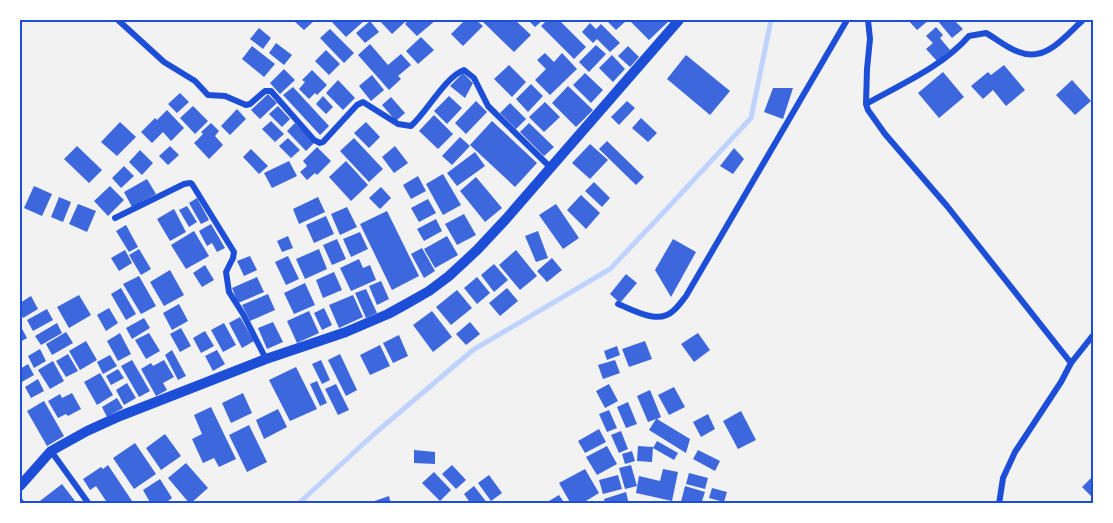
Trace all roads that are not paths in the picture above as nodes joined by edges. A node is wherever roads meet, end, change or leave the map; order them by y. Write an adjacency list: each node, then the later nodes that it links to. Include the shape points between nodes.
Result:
1 (118, 20): 7 (street, via 208,95 225,96 246,105 264,91 271,91 320,143 363,102 398,124 411,126 447,83 464,70 474,78 488,106)
2 (679, 20): 7 (main road)
3 (847, 20): 9 (street, via 675,310 654,316)
4 (868, 20): 6 (street)
5 (1083, 20): 6 (street, via 1042,54 1017,51 986,33 969,36 926,71)
6 (866, 104): 12 (street, via 885,134)
7 (551, 168): 11 (main road, via 477,250 429,291 346,332)
8 (115, 218): 11 (street, via 184,184 192,184 234,252 226,272 227,286)
9 (618, 304)
10 (1094, 334): 12 (street)
11 (266, 359): 13 (main road, via 120,416)
12 (1071, 363): 16 (street, via 1008,465)
13 (51, 451): 14 (main road); 15 (street)
14 (20, 486)
15 (88, 504)
16 (999, 504)

